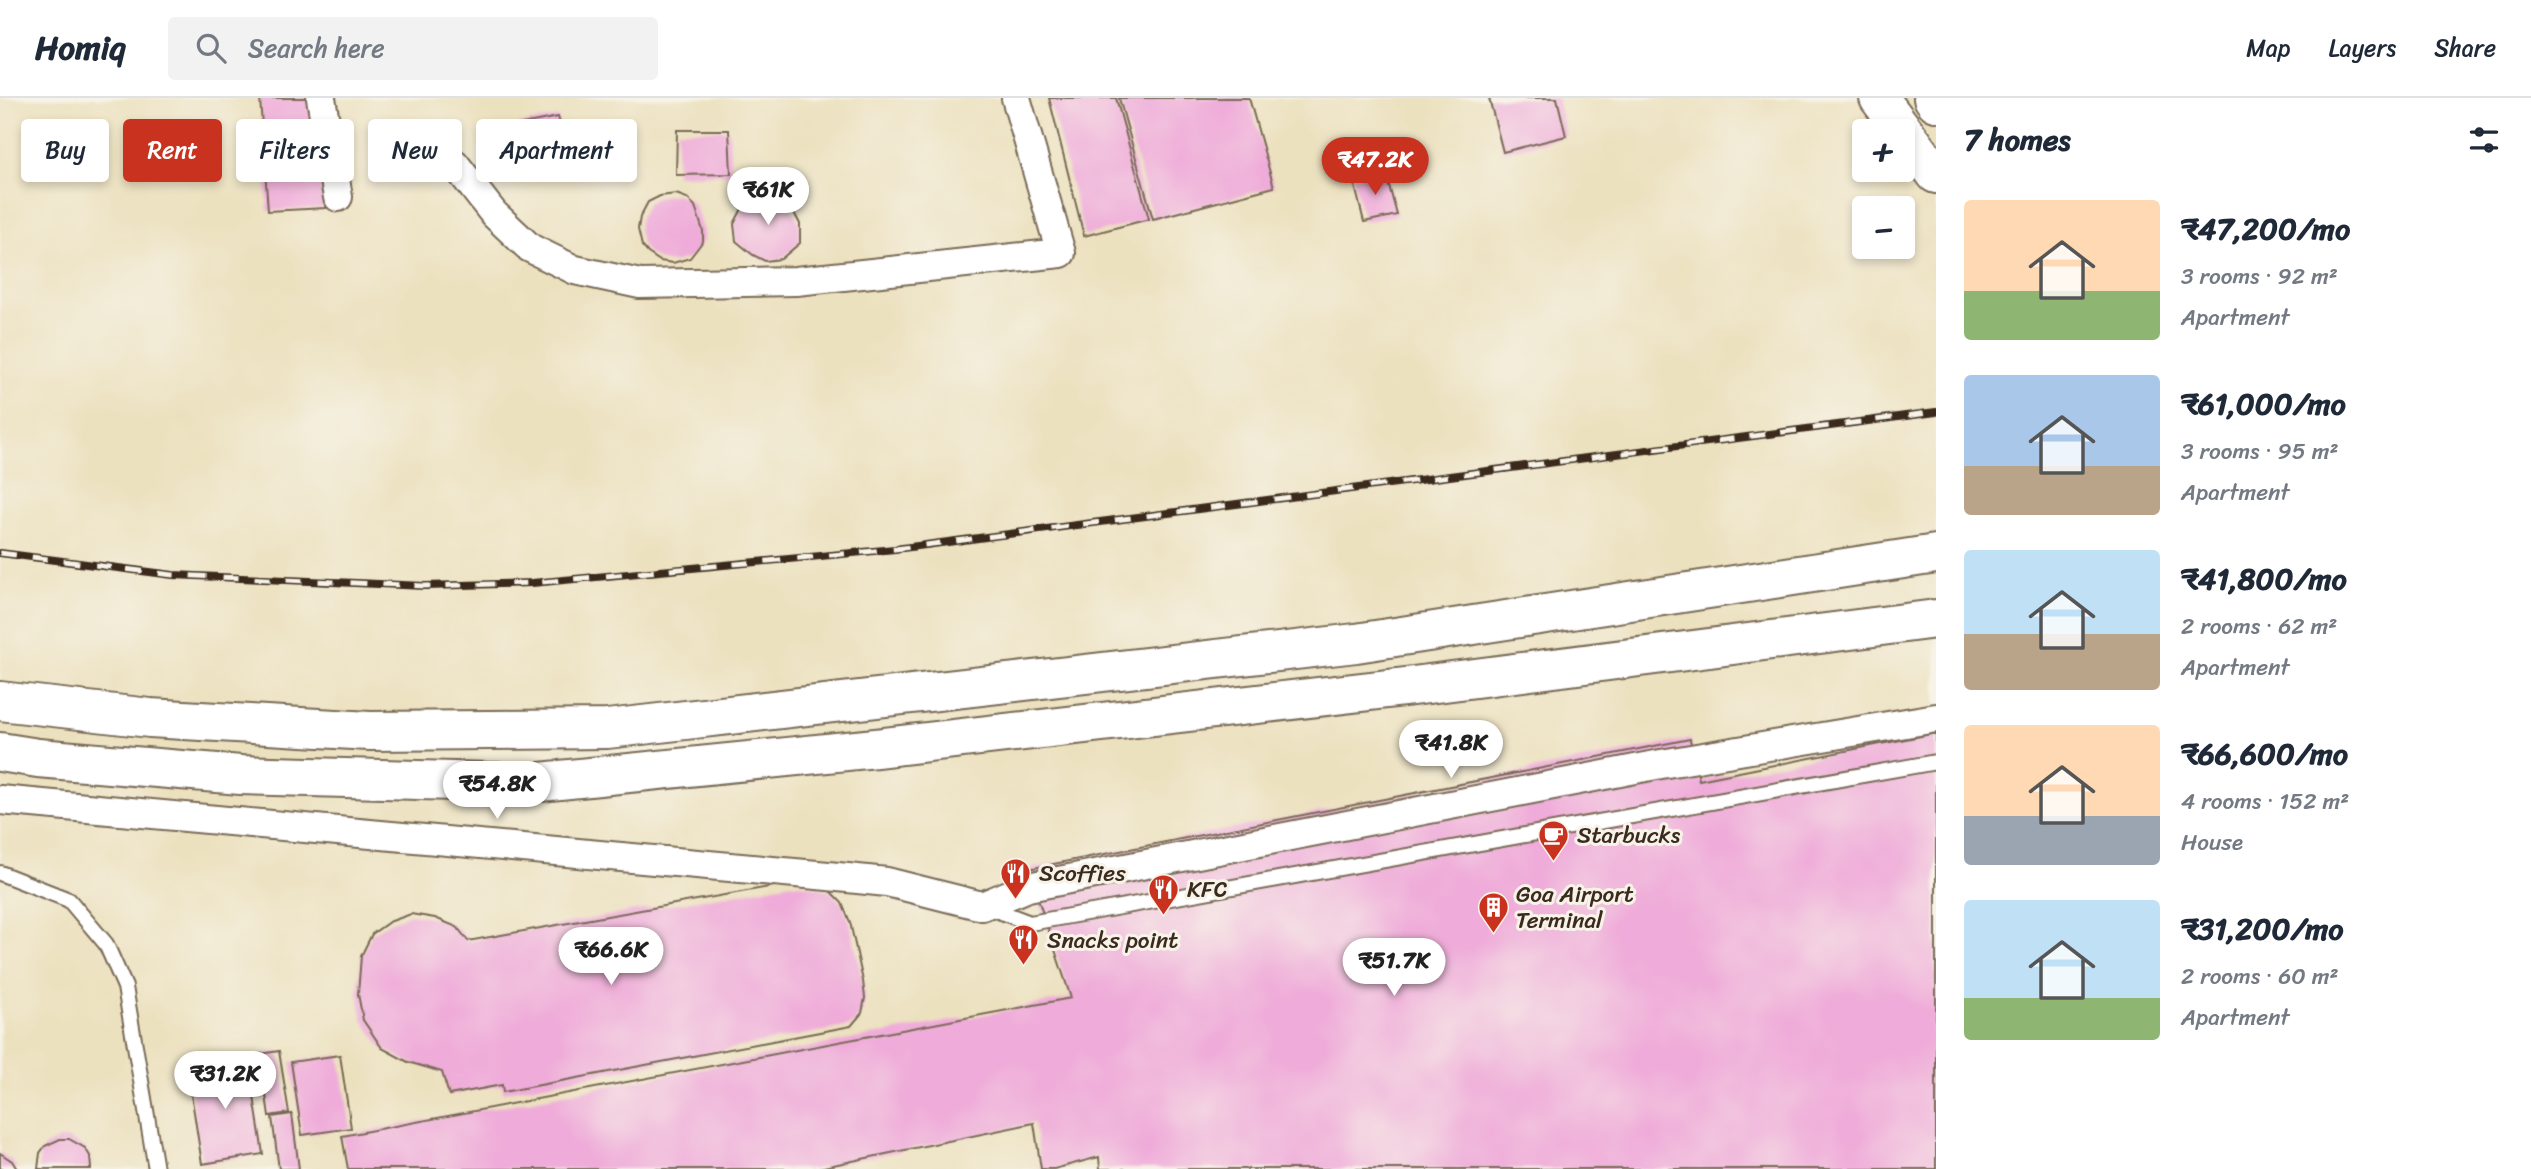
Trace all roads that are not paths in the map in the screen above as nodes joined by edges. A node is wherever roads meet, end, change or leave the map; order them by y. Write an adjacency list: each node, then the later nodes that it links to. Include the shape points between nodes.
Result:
1 (321, 98): 8 (street)
2 (1016, 98): 6 (street, via 1061,253 796,281 640,284 575,270 530,248 494,214)
3 (1879, 98): 7 (highway)
4 (1933, 98): 5 (highway)
5 (1936, 102)
6 (462, 173)
7 (1936, 174)
8 (338, 197)
9 (1936, 554): 11 (highway, via 1356,643 607,729 370,731 150,718)
10 (1936, 619): 13 (highway, via 1405,687 530,783 241,775)
11 (0, 701)
12 (1936, 718): 17 (street, via 1661,764 1041,884)
13 (0, 752)
14 (1936, 762): 17 (lane, via 1030,923)
15 (0, 800): 17 (street, via 887,882)
16 (0, 873): 18 (lane, via 69,900 106,944 125,987)
17 (982, 905)
18 (156, 1169)

